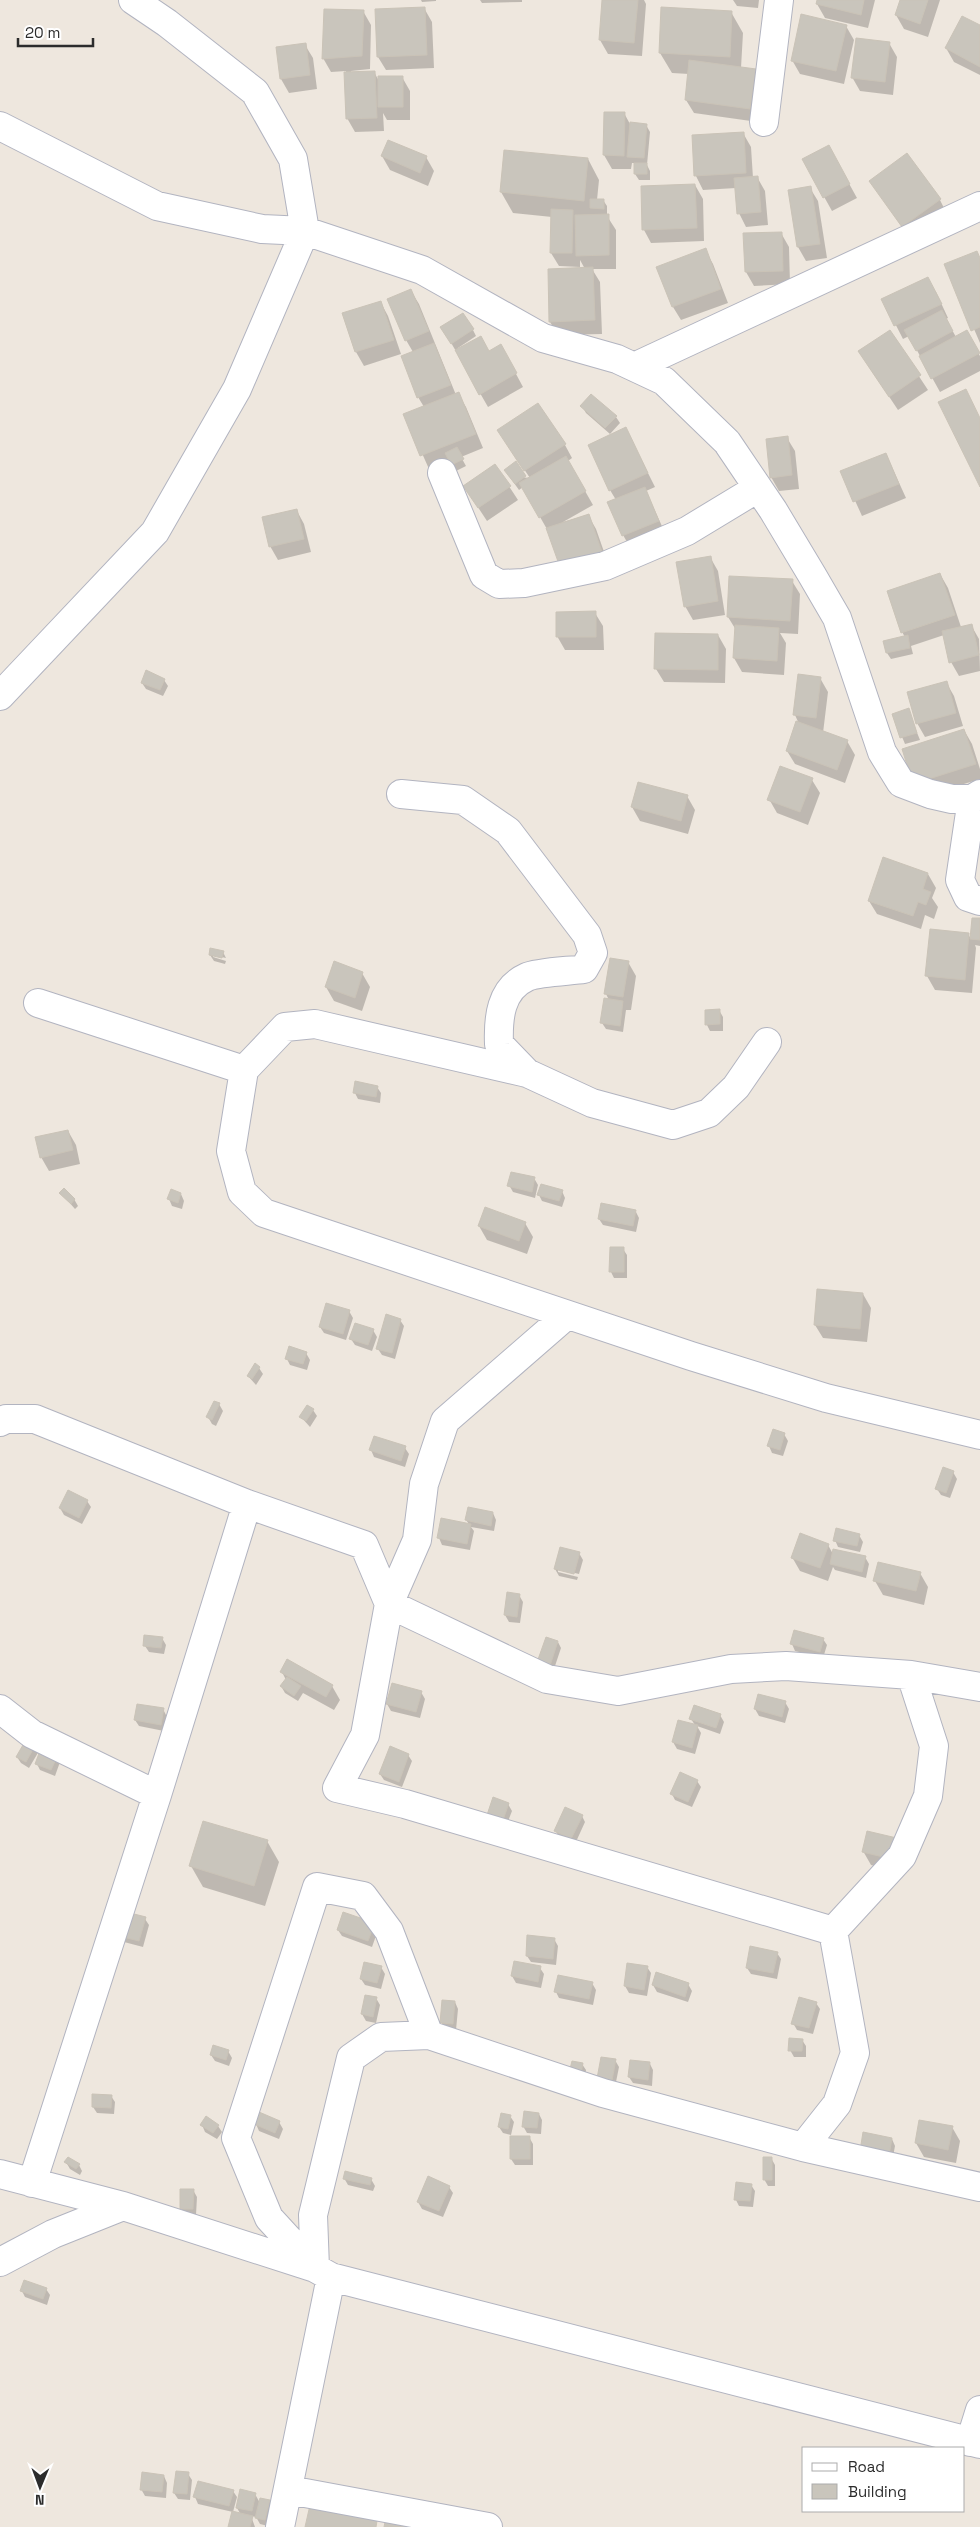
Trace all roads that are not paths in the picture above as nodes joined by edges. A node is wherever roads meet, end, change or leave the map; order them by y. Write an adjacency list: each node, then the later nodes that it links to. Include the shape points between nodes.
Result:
1 (133, 0): 6 (street, via 255,92 293,160)
2 (779, 0): 3 (street)
3 (764, 122)
4 (0, 126): 6 (street, via 158,206 262,229)
5 (980, 206): 7 (street)
6 (305, 232): 7 (street, via 422,270 543,338 617,358); 10 (street, via 238,389 155,532)
7 (634, 367): 9 (street, via 664,381 720,435)
8 (442, 473): 9 (street, via 484,575 499,584 524,583 605,566 687,530)
9 (758, 488): 12 (street, via 836,618 882,752 901,782 952,799)
10 (0, 696)
11 (400, 794): 17 (street, via 464,800 508,830 587,935 593,953 584,969 527,977 509,992 498,1015 499,1044)
12 (976, 796): 13 (street, via 960,880 968,897)
13 (980, 901)
14 (38, 1002): 16 (street)
15 (767, 1042): 17 (street, via 736,1087 709,1113 673,1125 592,1103)
16 (244, 1070): 17 (street, via 285,1028 314,1024); 18 (street, via 231,1151 242,1192 264,1213)
17 (527, 1072)
18 (567, 1315): 20 (street, via 826,1398); 22 (street, via 445,1421 424,1484 417,1540)
19 (0, 1422): 21 (street, via 35,1419)
20 (980, 1435)
21 (247, 1504): 22 (street, via 364,1545); 26 (street)
22 (389, 1604): 23 (street, via 547,1679 618,1691 731,1669 777,1666); 27 (street, via 365,1735 338,1788 405,1804)
23 (911, 1675): 24 (street); 27 (street, via 934,1746 928,1796 902,1856)
24 (980, 1687)
25 (0, 1709): 26 (street, via 32,1734)
26 (157, 1795): 31 (street)
27 (833, 1931): 29 (street, via 855,2053 837,2104)
28 (429, 2035): 29 (street, via 603,2093); 35 (street, via 381,2037 351,2058 313,2215); 35 (street, via 388,1931 363,1896 317,1888 236,2138 269,2218)
29 (803, 2148): 32 (street)
30 (0, 2174): 31 (street)
31 (32, 2183): 33 (street)
32 (980, 2187)
33 (123, 2206): 34 (street, via 53,2234); 35 (street)
34 (0, 2262)
35 (323, 2273): 37 (street); 38 (street)
36 (980, 2410): 37 (street)
37 (975, 2443)
38 (289, 2490): 39 (street); 40 (street)
39 (280, 2527)
40 (488, 2527)

